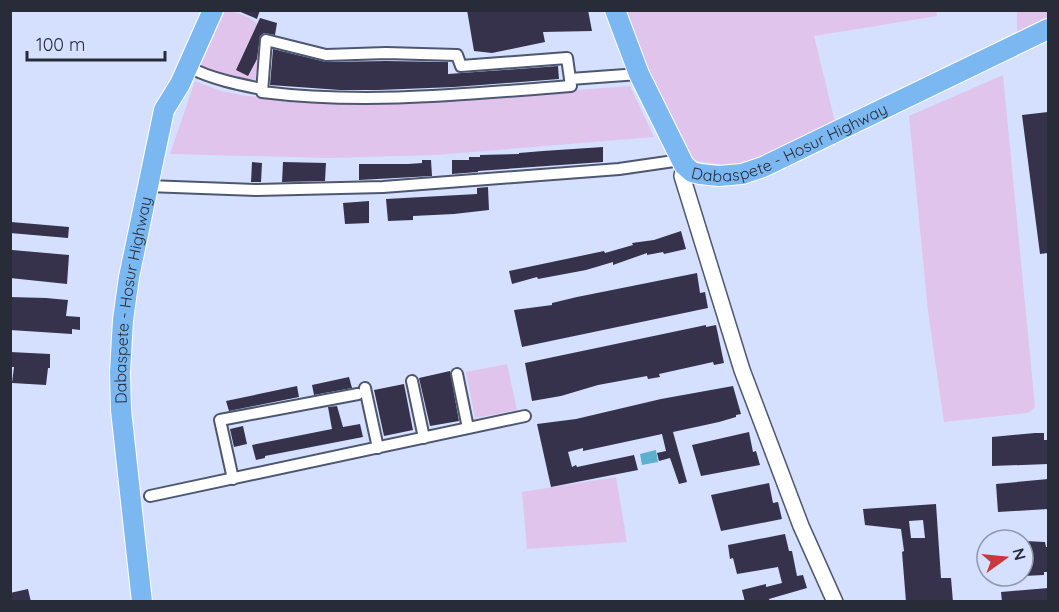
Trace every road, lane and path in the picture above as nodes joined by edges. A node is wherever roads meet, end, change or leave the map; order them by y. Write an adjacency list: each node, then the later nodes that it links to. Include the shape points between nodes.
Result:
1 (213, 10): 4 (highway, Dabaspete - Hosur Highway)
2 (615, 10): 5 (highway, Dabaspete - Hosur Highway)
3 (1048, 30): 8 (highway, Dabaspete - Hosur Highway, via 763,167 719,176 692,172)
4 (188, 67): 7 (street, via 226,82); 9 (highway, Dabaspete - Hosur Highway, via 164,110)
5 (639, 74): 6 (street); 8 (highway, Dabaspete - Hosur Highway)
6 (570, 79): 7 (street, via 571,86 390,99 289,95); 7 (street, via 567,58 461,66 457,55 326,55 266,40)
7 (262, 89)
8 (682, 162): 9 (street, via 383,187 256,190); 19 (street, via 682,176 742,370)
9 (147, 186): 18 (highway, Dabaspete - Hosur Highway, via 129,277 120,372)
10 (457, 374): 13 (street)
11 (412, 381): 14 (street)
12 (525, 416): 13 (street)
13 (468, 428): 14 (street)
14 (424, 438): 15 (street)
15 (378, 448): 16 (street); 16 (street, via 362,391 220,420)
16 (233, 479): 17 (street)
17 (150, 496)
18 (142, 602)
19 (834, 602)

